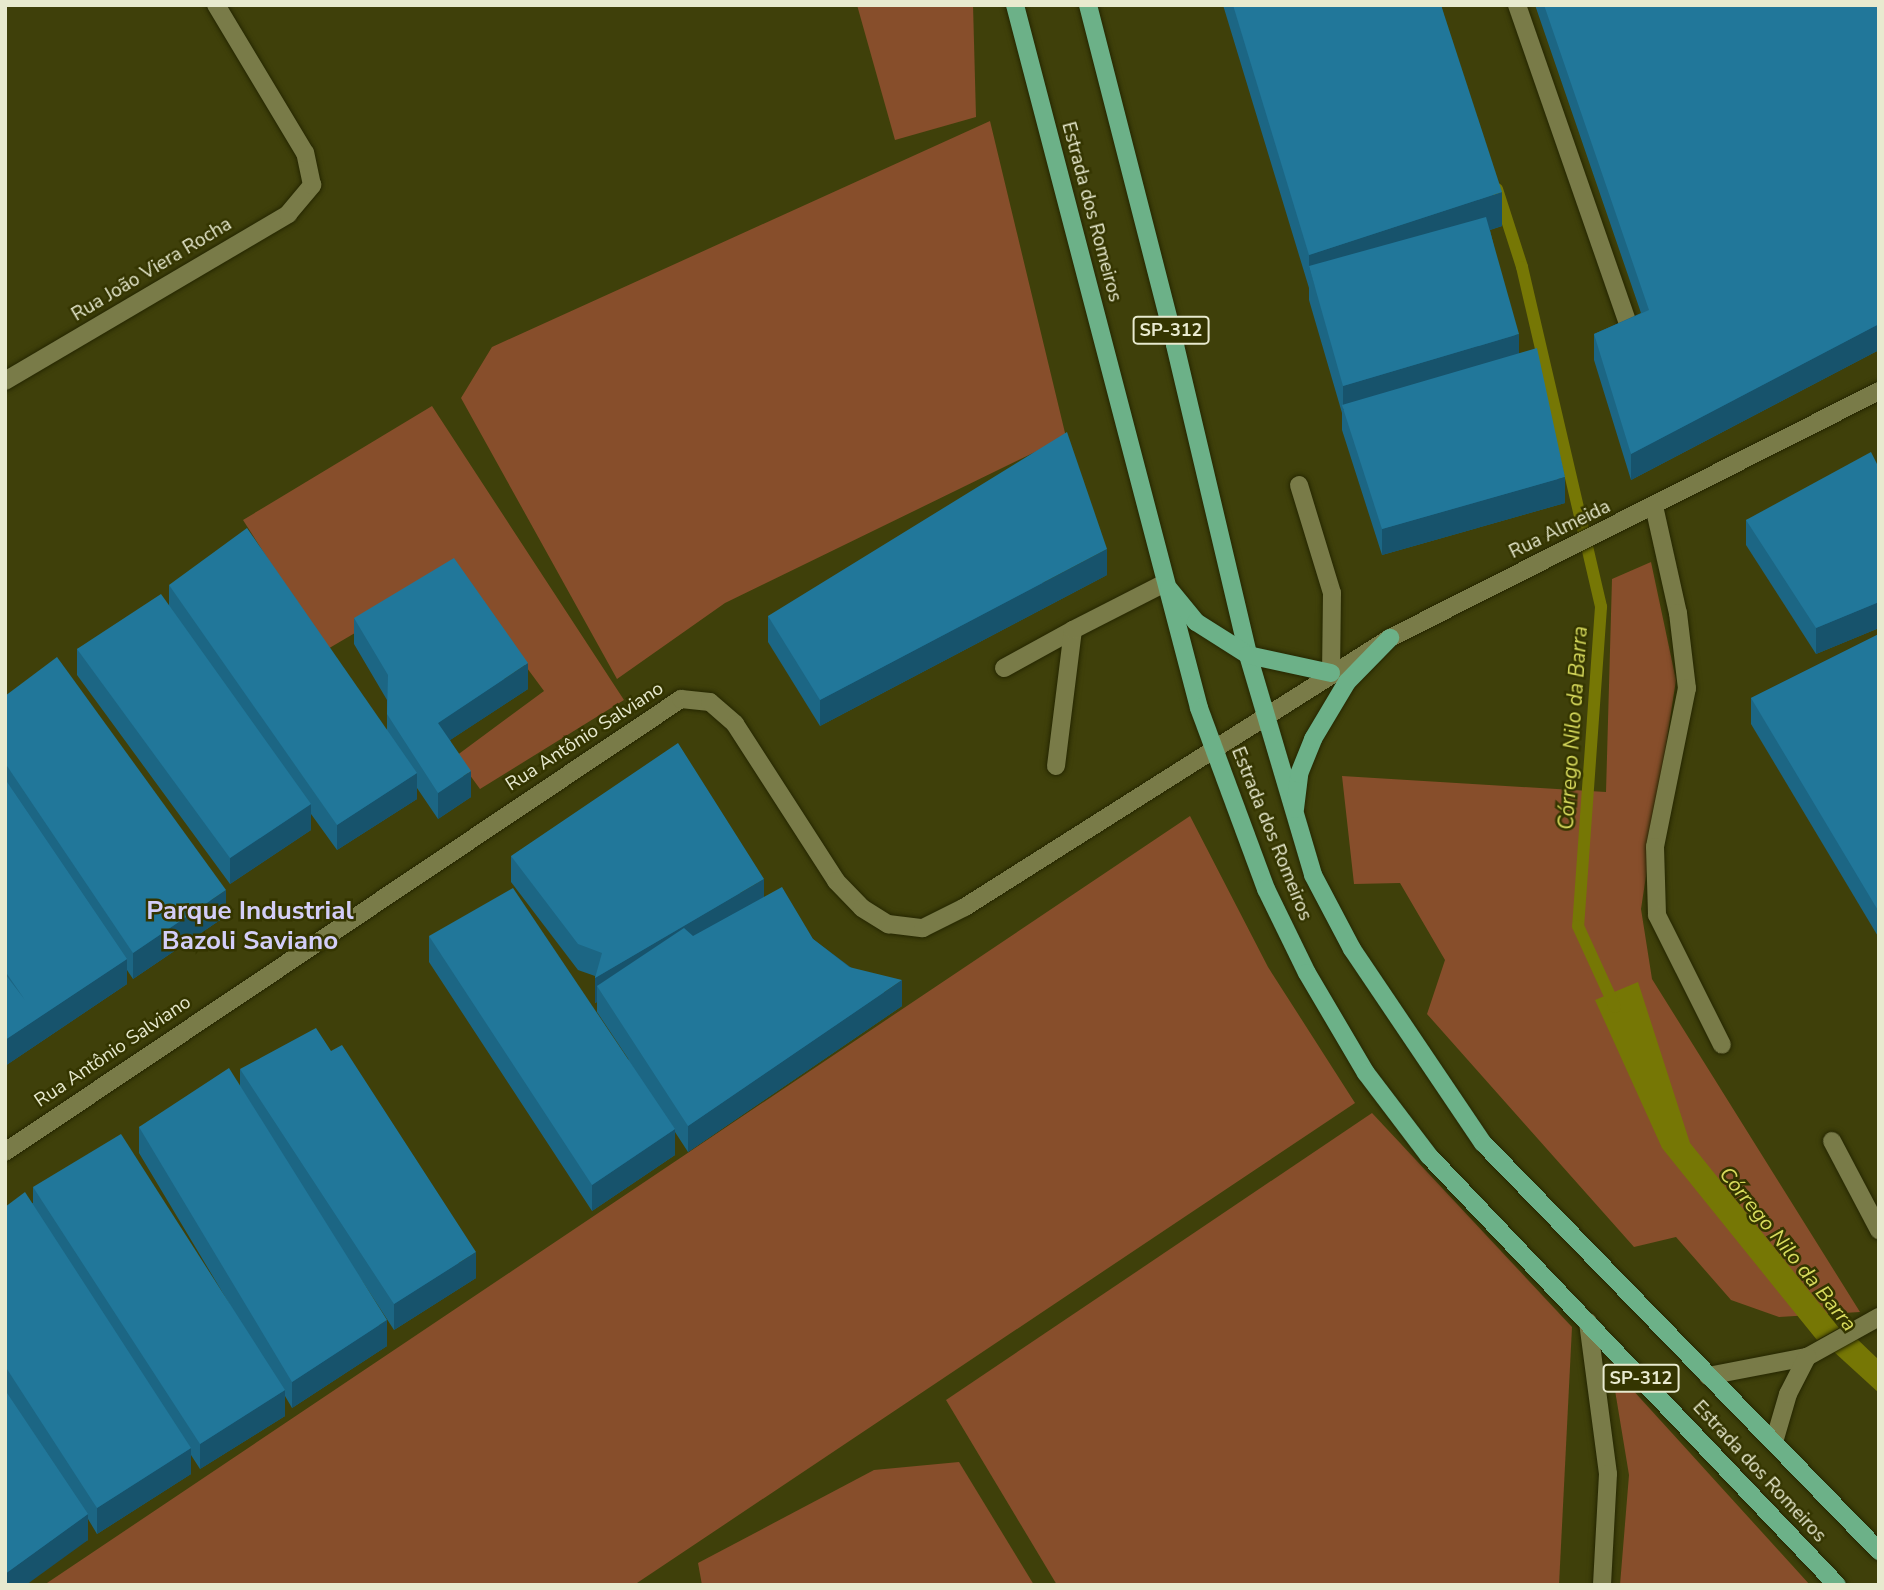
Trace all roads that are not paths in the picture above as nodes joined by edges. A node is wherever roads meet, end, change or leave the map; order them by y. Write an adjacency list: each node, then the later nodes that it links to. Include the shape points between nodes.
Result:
1 (216, 5): 6 (street, Rua João Viera Rocha, via 305,153 312,185 288,214)
2 (1015, 5): 10 (main road, Estrada dos Romeiros / SP-312)
3 (1088, 5): 13 (main road, Estrada dos Romeiros / SP-312)
4 (1517, 5): 5 (street)
5 (1630, 330)
6 (5, 381)
7 (1879, 391): 9 (street, Rua Almeida)
8 (1299, 485): 15 (street, via 1332,593)
9 (1654, 506): 12 (street, Rua Almeida); 20 (street, via 1678,613 1687,688 1655,847 1657,915)
10 (1165, 583): 11 (street); 13 (main road, via 1196,622); 17 (main road, Estrada dos Romeiros / SP-312)
11 (1073, 631): 14 (street); 18 (street)
12 (1390, 638): 15 (street, Rua Almeida); 19 (main road, via 1348,682 1313,739 1299,774)
13 (1248, 655): 15 (main road); 16 (main road, Estrada dos Romeiros / SP-312)
14 (1004, 668)
15 (1331, 673): 16 (street, Rua Almeida)
16 (1265, 717): 17 (street, Rua Antônio Salviano); 19 (main road, Estrada dos Romeiros / SP-312)
17 (1214, 749): 22 (street, Rua Antônio Salviano, via 965,907 923,928 911,927 888,924 862,908 836,881 735,724 710,702 681,699); 25 (main road, Estrada dos Romeiros / SP-312, via 1266,889 1307,973 1366,1073 1437,1164)
18 (1056, 766)
19 (1294, 816): 27 (main road, Estrada dos Romeiros / SP-312, via 1313,875 1352,949 1483,1143)
20 (1721, 1045)
21 (1832, 1141): 23 (street)
22 (5, 1152)
23 (1879, 1230)
24 (1872, 1320): 26 (street)
25 (1588, 1322): 30 (street, via 1608,1474); 31 (main road, Estrada dos Romeiros / SP-312)
26 (1813, 1354): 27 (street); 28 (street, via 1788,1394)
27 (1708, 1377): 28 (main road, Estrada dos Romeiros / SP-312)
28 (1774, 1442): 29 (main road, Estrada dos Romeiros / SP-312)
29 (1879, 1551)
30 (1602, 1585)
31 (1837, 1585)

